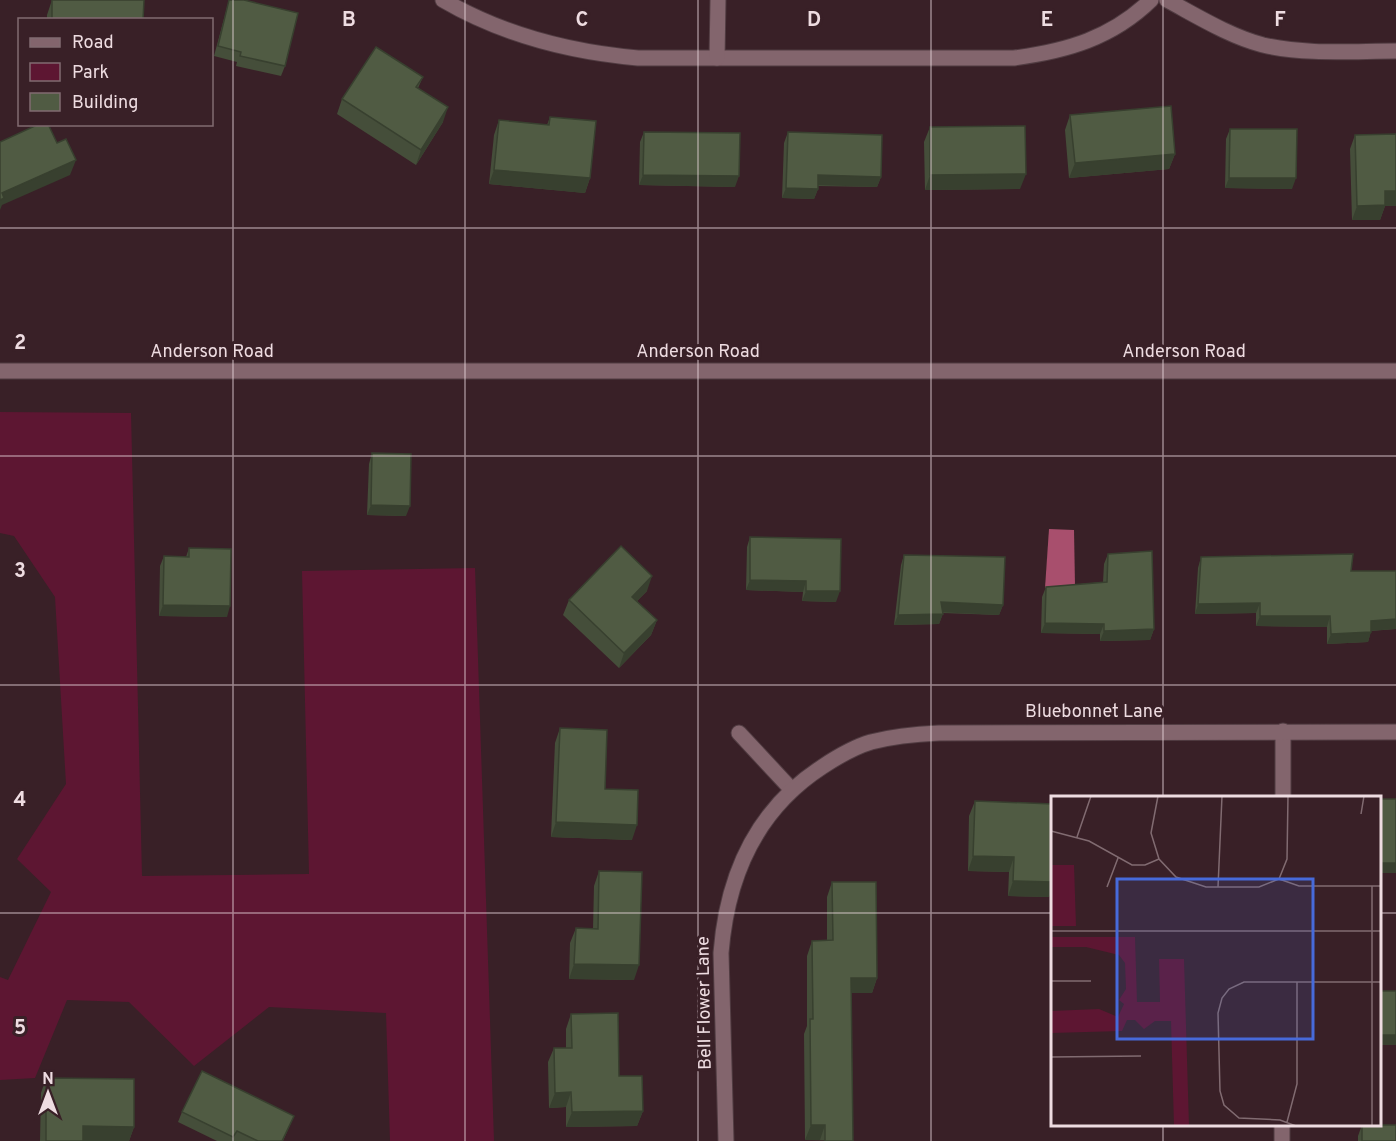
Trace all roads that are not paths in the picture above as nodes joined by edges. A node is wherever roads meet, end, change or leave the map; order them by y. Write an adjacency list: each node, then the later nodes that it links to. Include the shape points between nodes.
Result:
1 (443, 0): 6 (street, via 489,23 564,48 638,58)
2 (718, 0): 6 (street)
3 (1151, 0): 6 (street, via 1117,27 1083,44 1024,57)
4 (1167, 0): 5 (street, via 1237,36 1262,44 1299,51)
5 (1396, 51)
6 (717, 58)
7 (0, 371): 8 (street, Anderson Road)
8 (1396, 371)
9 (1283, 731): 10 (street, Bluebonnet Lane); 12 (street, Bluebonnet Lane, via 903,735 869,743 833,759); 13 (street)
10 (1396, 732)
11 (739, 733): 12 (street)
12 (797, 785): 14 (street, Bell Flower Lane, via 769,813 750,843 735,877 723,931)
13 (1283, 796)
14 (726, 1141)

